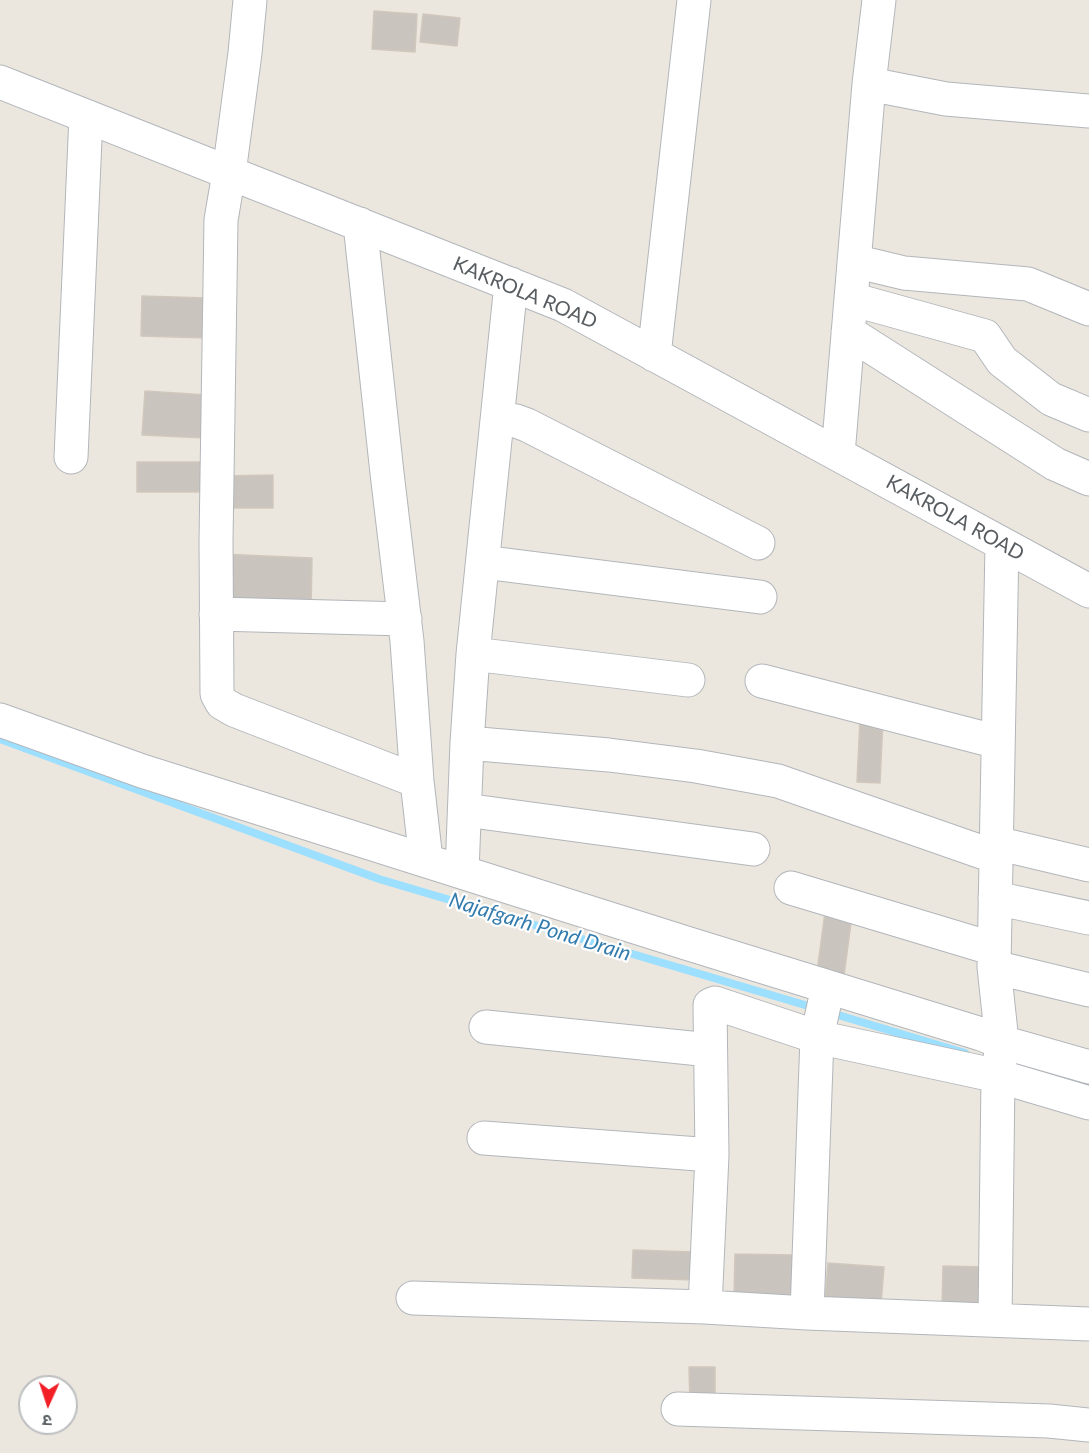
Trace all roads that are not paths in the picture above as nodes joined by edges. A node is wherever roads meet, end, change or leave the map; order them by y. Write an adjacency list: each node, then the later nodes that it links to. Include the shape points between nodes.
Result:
1 (250, 0): 8 (street)
2 (694, 0): 15 (street)
3 (879, 0): 5 (street)
4 (0, 82): 7 (street, KAKROLA ROAD)
5 (869, 84): 6 (street, via 946,99); 10 (street)
6 (1089, 111)
7 (87, 117): 8 (street, KAKROLA ROAD); 19 (street)
8 (229, 173): 9 (street, KAKROLA ROAD); 26 (street, via 220,220)
9 (360, 224): 11 (street, KAKROLA ROAD); 27 (street)
10 (854, 261): 12 (street); 13 (street, via 904,273 1028,284)
11 (511, 284): 15 (street, KAKROLA ROAD, via 563,304); 17 (street)
12 (851, 299): 14 (street); 16 (street, via 980,333 999,357 1051,399)
13 (1089, 309)
14 (848, 332): 18 (street); 20 (street, via 1055,464)
15 (654, 355): 18 (street, KAKROLA ROAD)
16 (1089, 416)
17 (498, 418): 21 (street, via 527,425); 23 (street)
18 (838, 454): 22 (street, KAKROLA ROAD)
19 (71, 457)
20 (1089, 479)
21 (758, 543)
22 (1002, 544): 24 (street, KAKROLA ROAD); 32 (street)
23 (483, 562): 25 (street); 28 (street)
24 (1089, 591)
25 (760, 597)
26 (216, 614): 27 (street); 34 (street, via 217,694 222,703)
27 (405, 619): 34 (street)
28 (473, 654): 29 (street); 33 (street)
29 (688, 680)
30 (762, 681): 32 (street)
31 (0, 720): 38 (street, via 142,771)
32 (998, 742): 37 (street)
33 (467, 743): 35 (street); 37 (street, via 609,755 778,781)
34 (417, 781): 38 (street)
35 (465, 810): 36 (street); 40 (street)
36 (753, 849)
37 (996, 850): 39 (street); 42 (street)
38 (426, 860): 40 (street)
39 (1089, 865)
40 (462, 872): 46 (street)
41 (791, 888): 44 (street)
42 (995, 898): 43 (street); 44 (street)
43 (1089, 918)
44 (994, 958): 45 (street); 49 (street)
45 (1089, 990)
46 (822, 1011): 48 (street, via 715,1003 710,1005); 49 (street); 49 (street, via 981,1034); 56 (street)
47 (486, 1027): 48 (street)
48 (710, 1050): 53 (street)
49 (1000, 1060): 50 (street); 51 (street); 57 (street)
50 (1089, 1067)
51 (1089, 1103)
52 (484, 1138): 53 (street)
53 (712, 1155): 55 (street)
54 (413, 1298): 55 (street)
55 (705, 1307): 56 (street)
56 (807, 1313): 57 (street)
57 (995, 1320): 58 (street)
58 (1089, 1324)
59 (678, 1409): 60 (street)
60 (1089, 1425)

